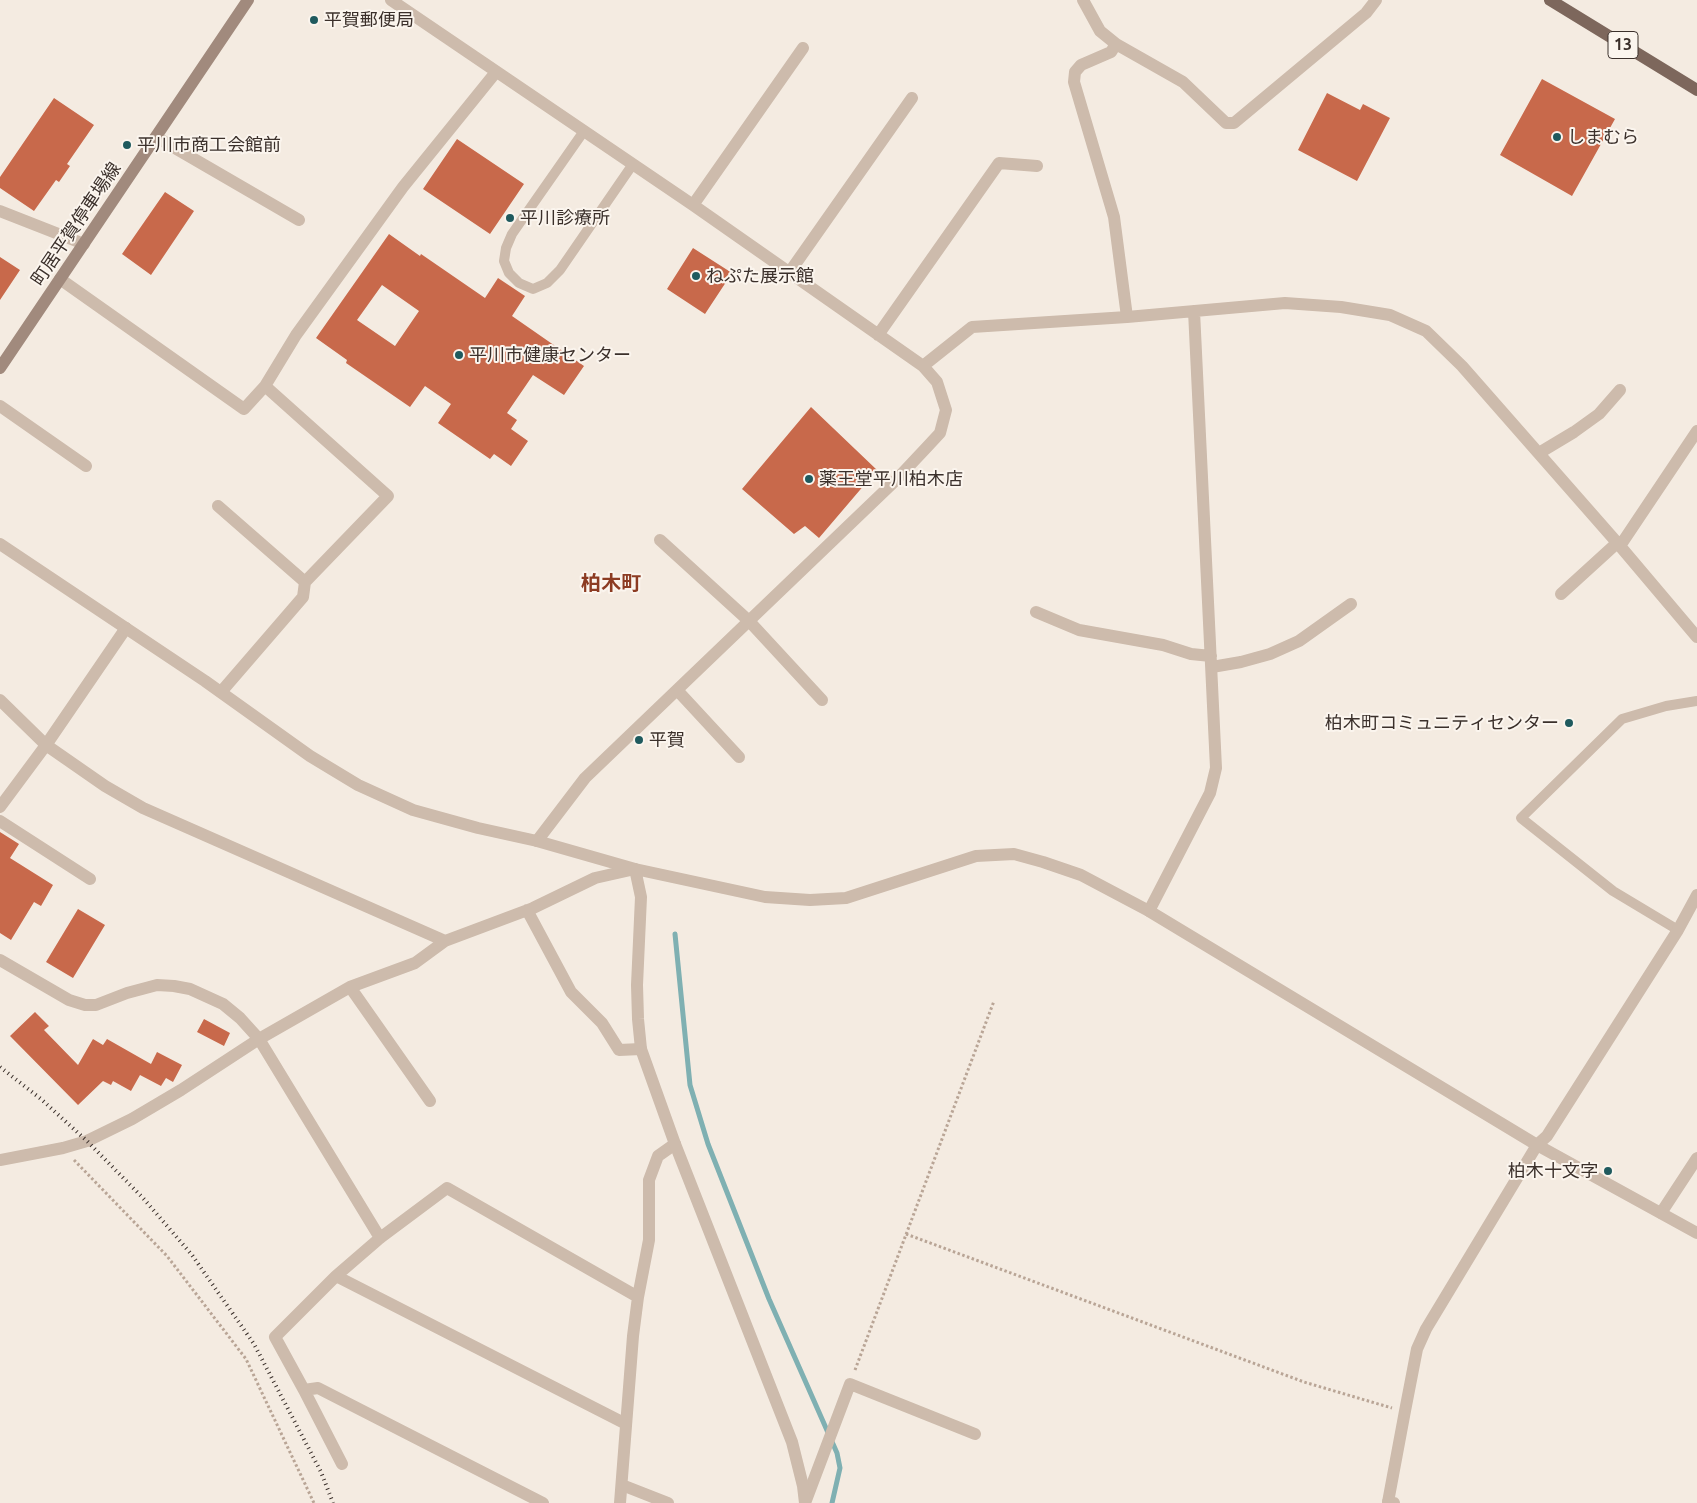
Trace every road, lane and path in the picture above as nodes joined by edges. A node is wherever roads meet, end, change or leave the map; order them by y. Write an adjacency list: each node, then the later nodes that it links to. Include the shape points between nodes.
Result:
1 (248, 0): 12 (main road, 町居平賀停車場線)
2 (391, 0): 8 (street)
3 (1083, 0): 6 (street, via 1100,31)
4 (1376, 0): 6 (street, via 1366,13 1234,124 1226,123 1183,82)
5 (1550, 0): 9 (main road, 13)
6 (1116, 44): 22 (street, via 1111,52 1081,65 1074,72 1074,82 1114,217)
7 (803, 48): 15 (street)
8 (496, 72): 11 (street); 26 (street, via 403,187 296,334)
9 (1697, 90)
10 (912, 98): 19 (street)
11 (584, 131): 13 (street); 13 (lane, via 512,234 506,248 506,267 519,283 533,289 547,283 560,270)
12 (156, 137): 17 (street); 18 (main road, 町居平賀停車場線)
13 (632, 164): 15 (street)
14 (1037, 166): 23 (street, via 999,163)
15 (693, 206): 19 (street)
16 (0, 210): 18 (street)
17 (298, 220)
18 (84, 244): 20 (main road, 町居平賀停車場線)
19 (789, 272): 23 (street)
20 (60, 279): 25 (main road, 町居平賀停車場線); 26 (street, via 244,409)
21 (1194, 311): 22 (street); 30 (street, via 1285,303 1390,315 1426,331 1462,366); 43 (street)
22 (1126, 317): 24 (street, via 972,327)
23 (878, 335): 24 (street)
24 (923, 366): 40 (street, via 937,382 946,410 940,433 896,480)
25 (0, 368)
26 (265, 386): 36 (street, via 388,496)
27 (1620, 390): 30 (street, via 1599,414)
28 (0, 406): 31 (street)
29 (1697, 431): 35 (street)
30 (1539, 453): 35 (street)
31 (86, 466)
32 (218, 506): 36 (street)
33 (660, 540): 40 (street)
34 (0, 544): 41 (street)
35 (1619, 545): 37 (street); 42 (street)
36 (306, 582): 45 (street, via 303,597)
37 (1561, 594)
38 (1351, 604): 43 (street, via 1299,641 1270,654 1241,662)
39 (1036, 612): 43 (street, via 1079,630 1163,645)
40 (748, 621): 44 (street); 47 (street)
41 (126, 628): 45 (street); 49 (street)
42 (1697, 638)
43 (1211, 661): 58 (street, via 1216,768 1210,793)
44 (677, 690): 50 (street); 53 (street, via 585,778)
45 (221, 692): 53 (street, via 310,756 358,785 413,810)
46 (0, 700): 49 (street)
47 (822, 700)
48 (1697, 701): 59 (lane, via 1622,719 1521,818 1612,891)
49 (46, 745): 51 (street); 60 (street, via 143,808)
50 (739, 757)
51 (0, 807)
52 (0, 821): 55 (street)
53 (537, 841): 54 (street)
54 (635, 869): 57 (street, via 595,878); 58 (street, via 765,897 810,900 846,898 976,856 1014,854 1081,875); 65 (street, via 641,897 638,1019)
55 (90, 879)
56 (1697, 895): 59 (street)
57 (527, 910): 60 (street); 65 (street, via 571,992 602,1023 619,1050)
58 (1149, 911): 68 (street)
59 (1678, 930): 68 (street, via 1547,1136)
60 (445, 941): 62 (street, via 416,963)
61 (0, 960): 64 (street, via 69,1000 85,1005 96,1005 156,985 190,989 223,1004)
62 (350, 987): 64 (street); 66 (street)
63 (994, 1001): 74 (path)
64 (259, 1039): 69 (street, via 132,1119 87,1141); 75 (street)
65 (641, 1049): 67 (street)
66 (430, 1101)
67 (675, 1144): 77 (street, via 658,1156 649,1180 649,1240); 89 (street, via 792,1442 800,1467)
68 (1537, 1144): 72 (street); 80 (street, via 1426,1329 1417,1349)
69 (63, 1148): 71 (street); 85 (path, via 167,1256 246,1359)
70 (1697, 1158): 72 (street)
71 (0, 1160)
72 (1661, 1213): 73 (street)
73 (1697, 1233)
74 (906, 1234): 78 (path); 80 (path, via 1304,1382)
75 (380, 1238): 76 (street); 77 (street, via 447,1188)
76 (336, 1276): 79 (street, via 275,1338); 81 (street)
77 (638, 1297): 81 (street)
78 (850, 1384): 82 (street); 89 (street)
79 (304, 1390): 83 (street); 86 (street, via 318,1388)
80 (1405, 1412): 90 (street)
81 (626, 1424): 84 (street)
82 (975, 1434)
83 (342, 1464)
84 (622, 1485): 87 (street); 88 (street)
85 (314, 1503)
86 (544, 1503)
87 (620, 1503)
88 (668, 1503)
89 (805, 1503)
90 (1390, 1503)

